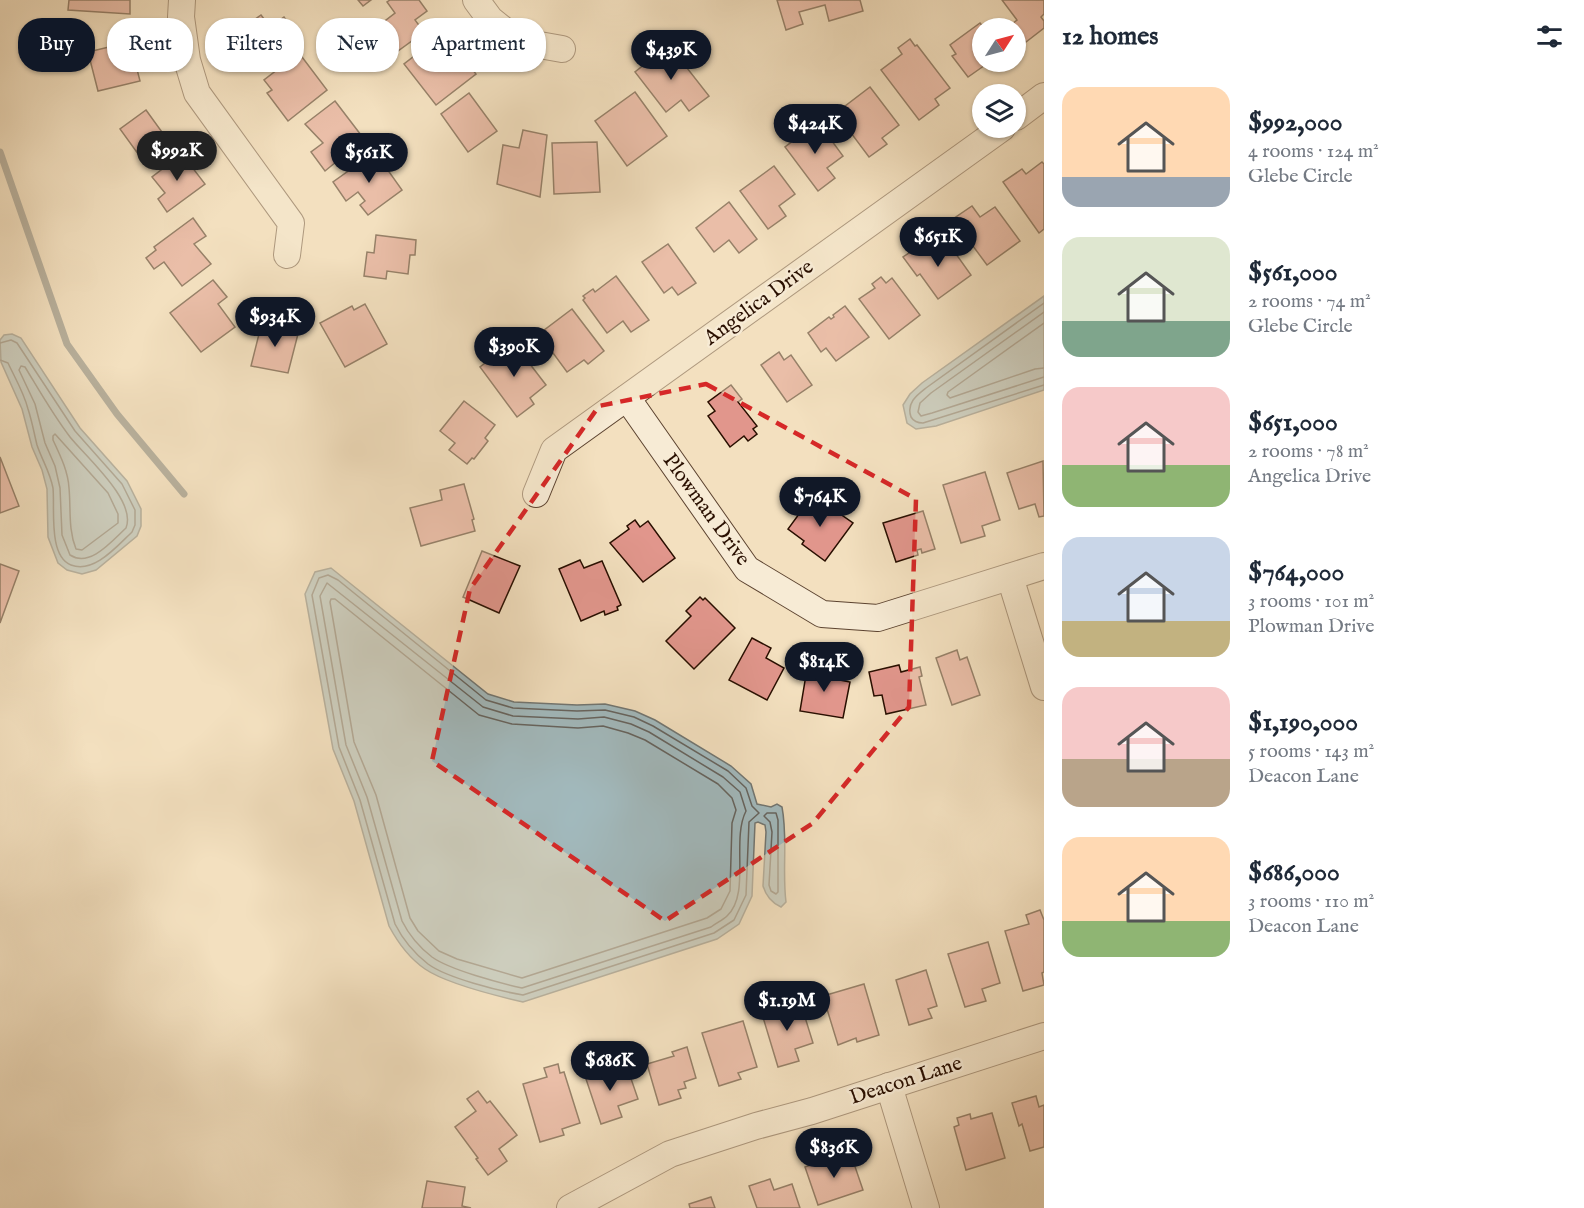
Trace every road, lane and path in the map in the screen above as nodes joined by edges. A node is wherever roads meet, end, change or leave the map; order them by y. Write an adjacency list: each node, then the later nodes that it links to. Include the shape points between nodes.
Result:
1 (182, 0): 7 (street, via 187,60 197,93 291,224)
2 (476, 0): 3 (street, via 490,19 517,41)
3 (562, 49)
4 (1044, 96): 5 (street)
5 (1026, 110)
6 (988, 138): 8 (street, Angelica Drive)
7 (287, 255)
8 (627, 398): 9 (street, Angelica Drive, via 554,450); 11 (street, Plowman Drive, via 747,569 822,614 878,618)
9 (536, 494)
10 (1044, 566): 11 (street, Plowman Drive)
11 (1010, 578): 12 (street)
12 (1044, 687)
13 (1044, 1036): 14 (street, Deacon Lane)
14 (889, 1086): 15 (street, Deacon Lane, via 670,1154); 16 (street)
15 (570, 1208)
16 (926, 1208)

